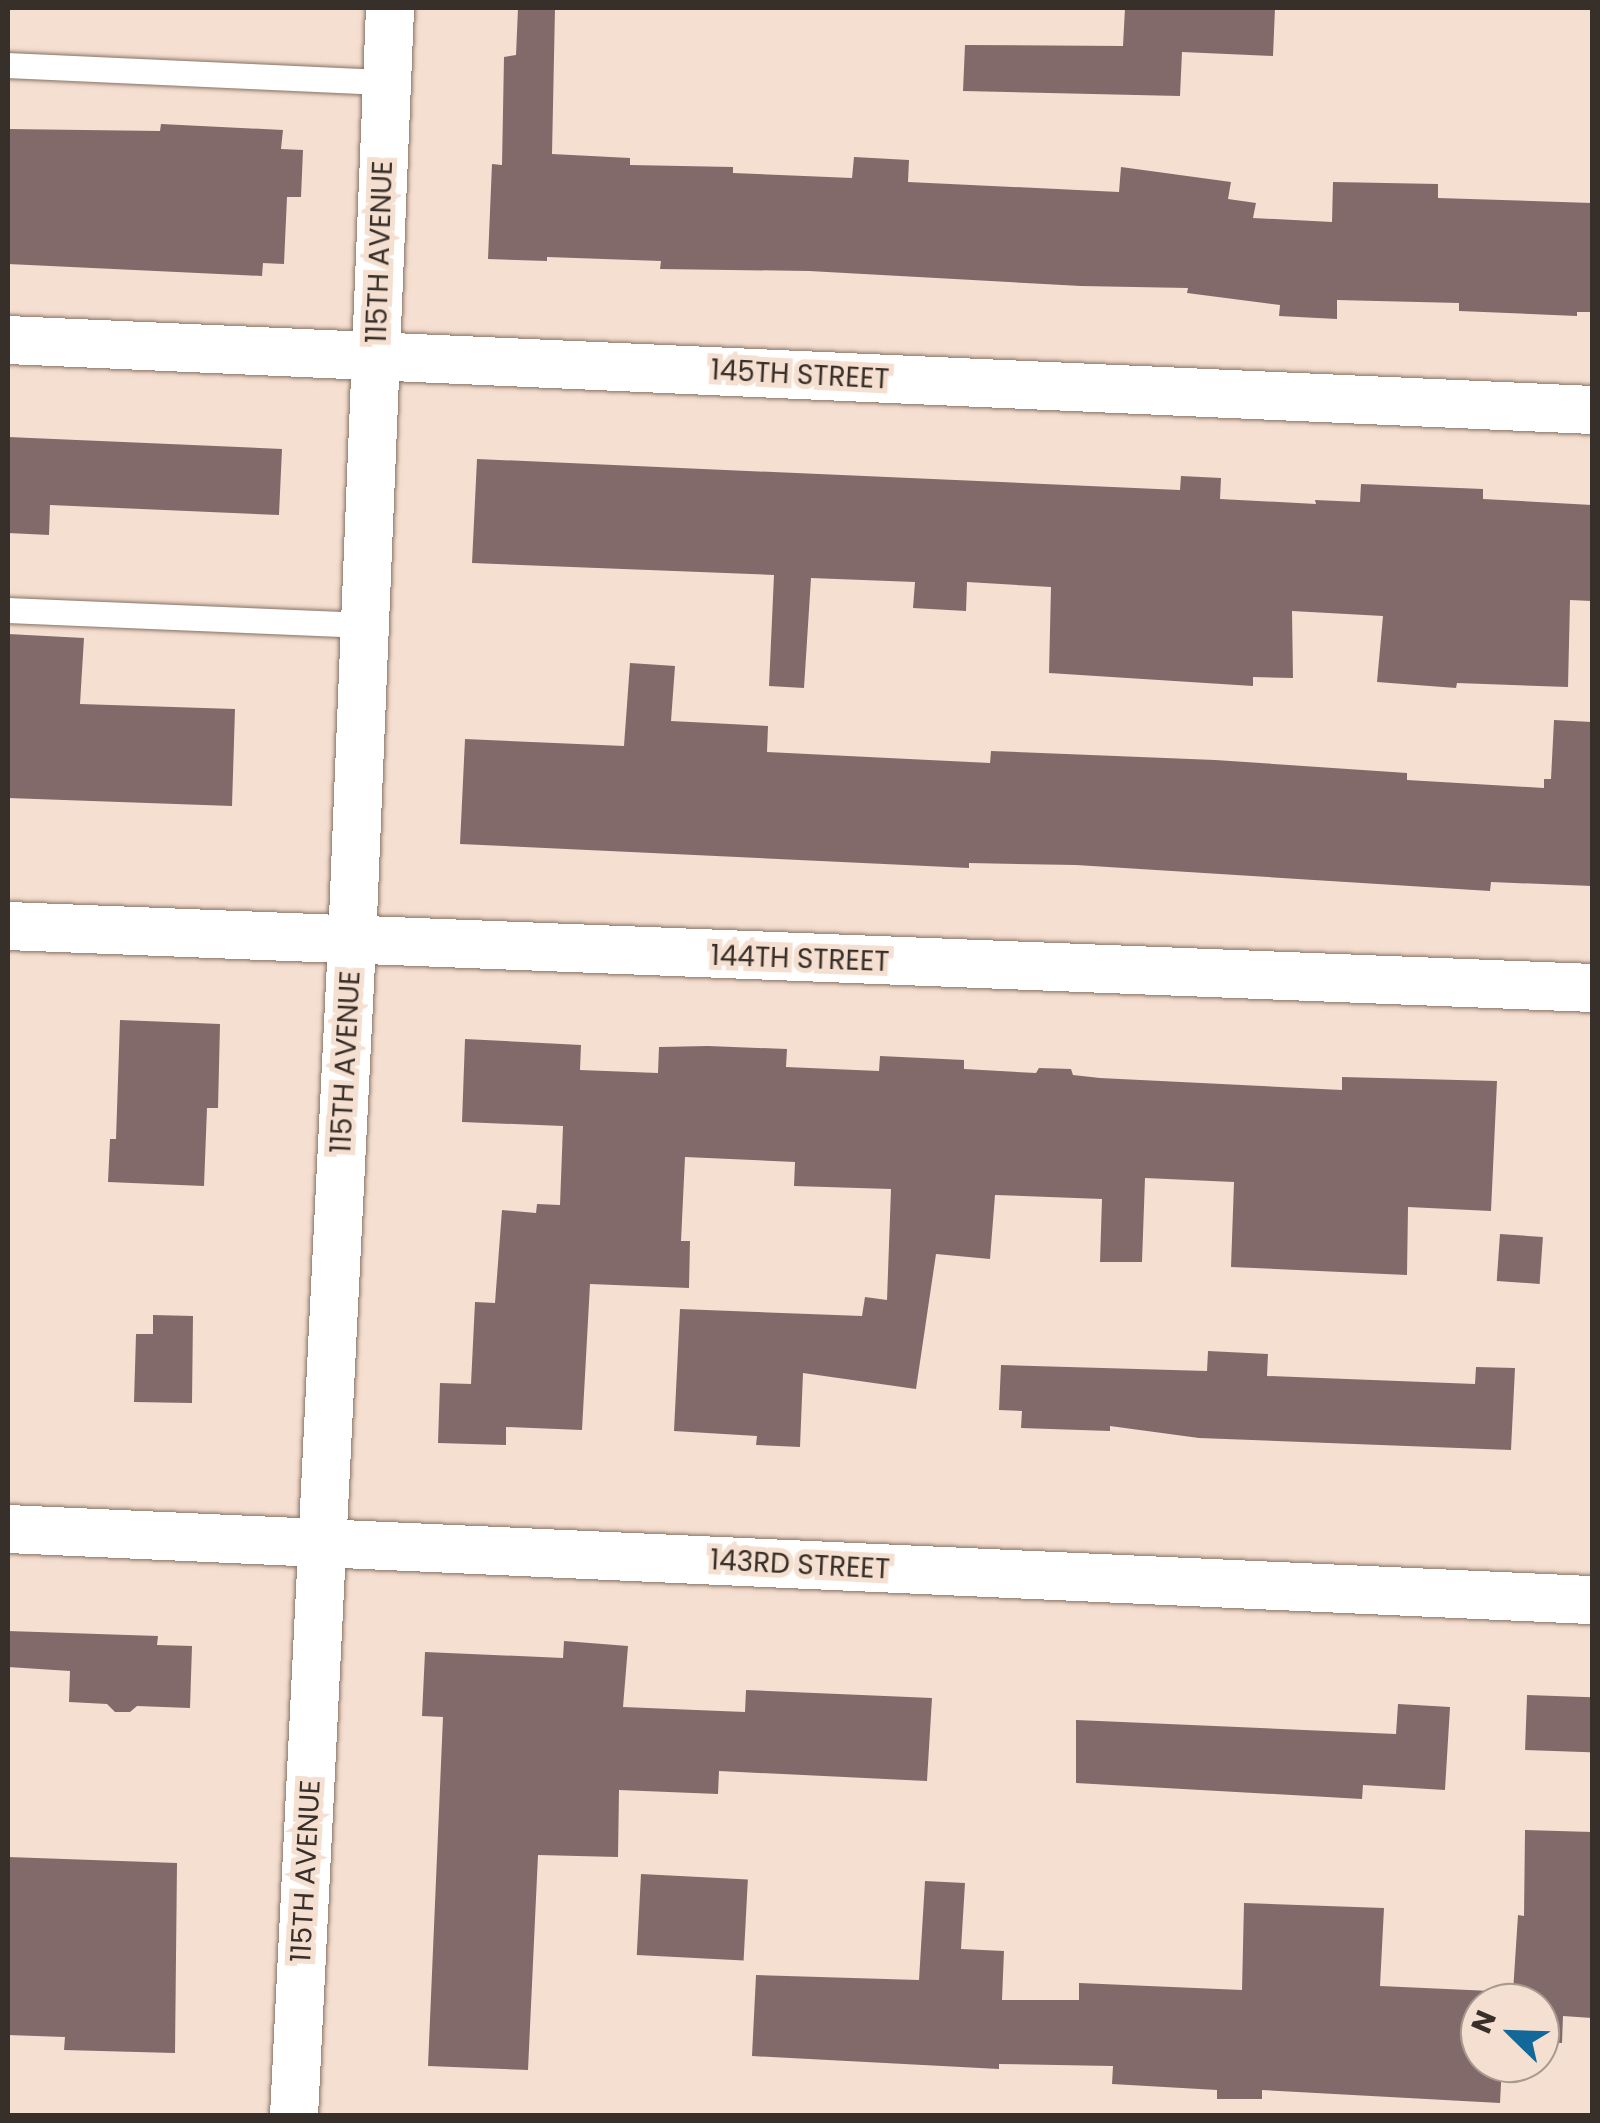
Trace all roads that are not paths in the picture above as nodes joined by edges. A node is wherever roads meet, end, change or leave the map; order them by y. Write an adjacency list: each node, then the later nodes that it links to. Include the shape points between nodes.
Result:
1 (390, 8): 3 (street, 115TH AVENUE)
2 (8, 65): 3 (lane)
3 (387, 82): 5 (street, 115TH AVENUE)
4 (8, 340): 5 (street, 145TH STREET)
5 (376, 356): 6 (street, 145TH STREET); 8 (street, 115TH AVENUE)
6 (1592, 410)
7 (8, 610): 8 (lane)
8 (365, 625): 10 (street, 115TH AVENUE)
9 (8, 926): 10 (street, 144TH STREET)
10 (352, 942): 11 (street, 144TH STREET); 13 (street, 115TH AVENUE)
11 (1592, 988)
12 (8, 1530): 13 (street, 143RD STREET)
13 (323, 1544): 14 (street, 143RD STREET); 15 (street, 115TH AVENUE)
14 (1592, 1600)
15 (294, 2116)

